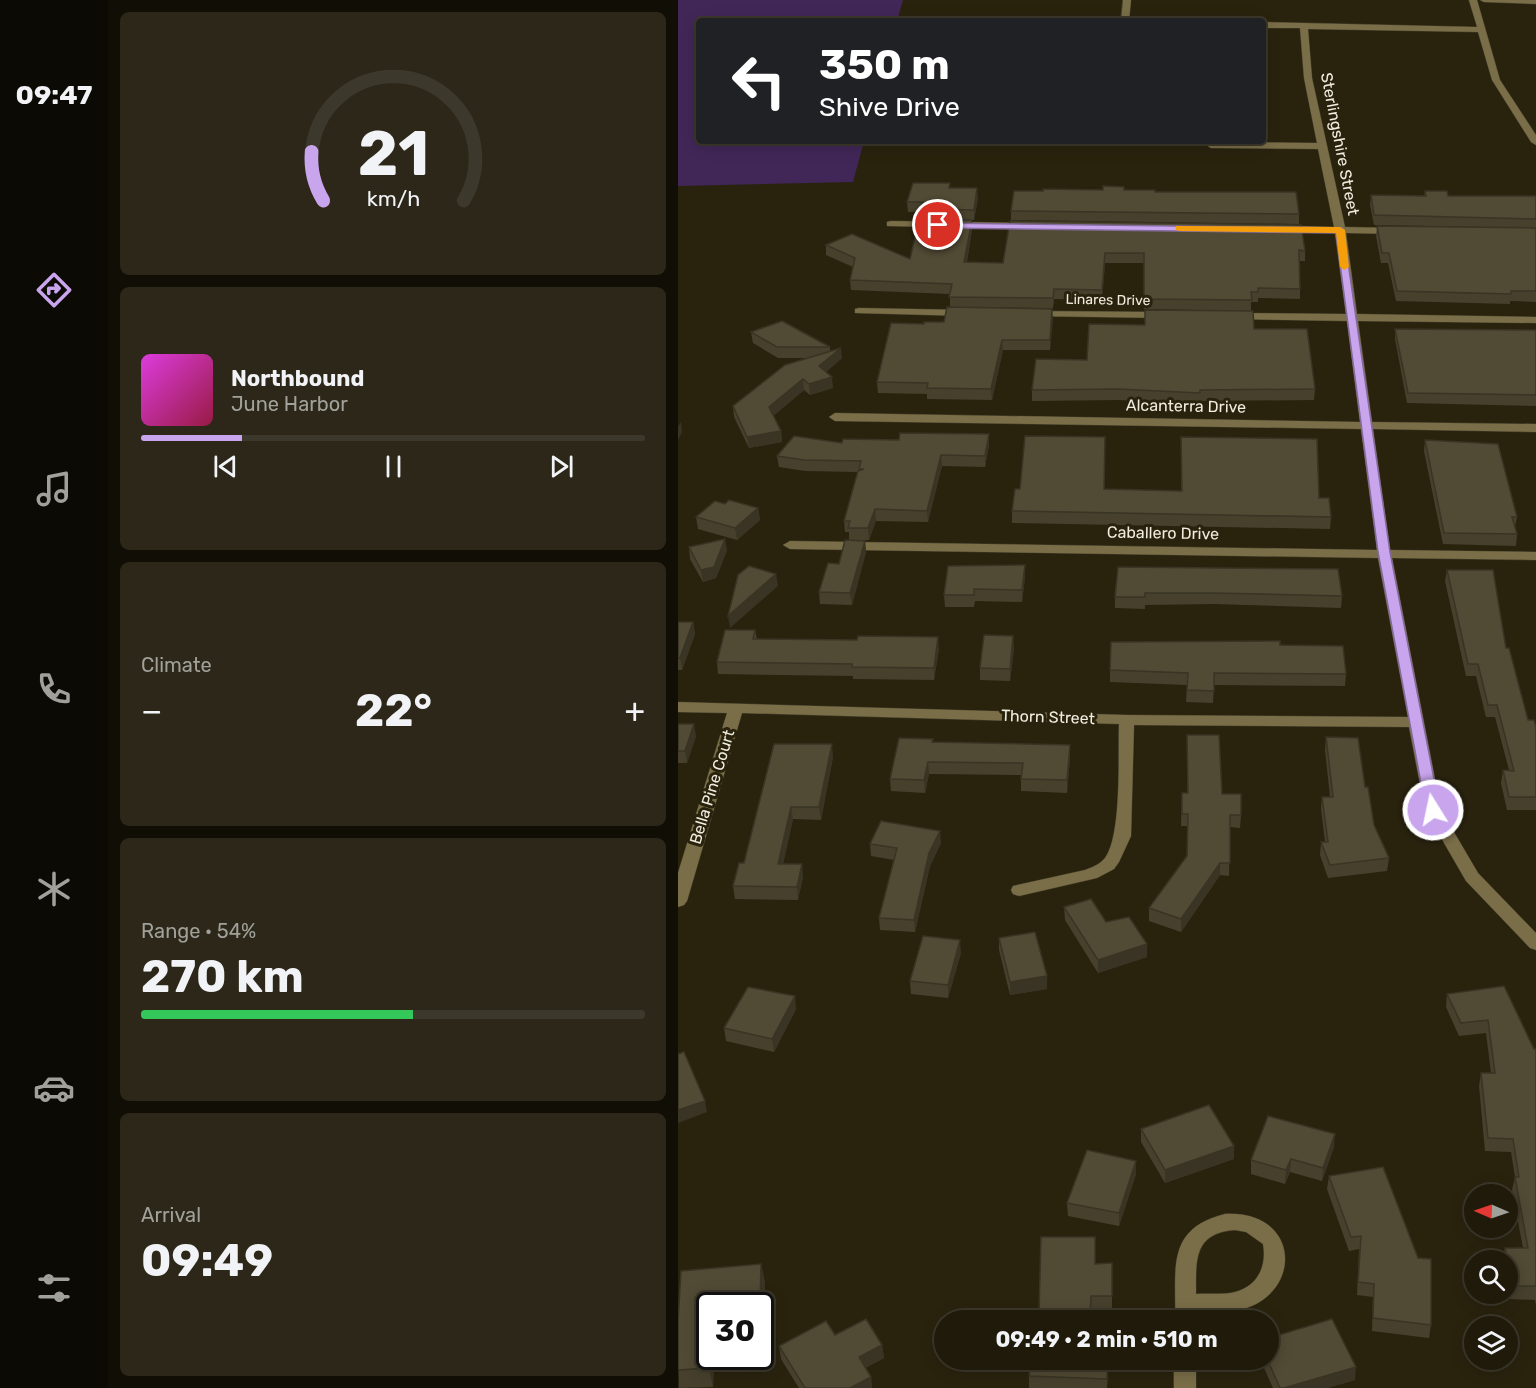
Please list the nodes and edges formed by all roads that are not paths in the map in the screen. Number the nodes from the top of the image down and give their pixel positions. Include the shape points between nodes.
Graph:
1 (1127, 0) edge
2 (1473, 0) edge
3 (1484, 0) edge
4 (1536, 2) edge
5 (1125, 18) edge
6 (1266, 25) edge
7 (1304, 26) junction
8 (1482, 30) junction
9 (1536, 142) edge
10 (1211, 145) dead end
11 (1323, 146) junction
12 (891, 224) dead end
13 (1044, 226) edge
14 (1269, 229) edge
15 (1340, 230) junction
16 (1409, 231) edge
17 (859, 311) dead end
18 (979, 313) edge
19 (1015, 314) edge
20 (1171, 315) edge
21 (1219, 316) edge
22 (1351, 318) junction
23 (1536, 320) edge
24 (835, 417) dead end
25 (1366, 425) junction
26 (1536, 428) edge
27 (790, 545) dead end
28 (1384, 552) junction
29 (1536, 555) edge
30 (678, 707) edge
31 (736, 708) junction
32 (1126, 720) junction
33 (1418, 722) junction
34 (1019, 890) dead end
35 (678, 901) edge
36 (1536, 944) edge
37 (1186, 1312) edge
38 (1185, 1370) edge
39 (1185, 1388) edge

1 - 5 street
2 - 8 street
3 - 4 street
6 - 7 street
7 - 8 street
7 - 11 street, Sterlingshire Street via 1308,78
8 - 9 street via 1496,80
10 - 11 street
11 - 15 street, Sterlingshire Street
12 - 13 street
14 - 15 street
15 - 16 street
15 - 22 street, Sterlingshire Street
17 - 18 street
19 - 20 street, Linares Drive
21 - 22 street
22 - 23 street
22 - 25 street, Sterlingshire Street
24 - 25 street, Alcanterra Drive
25 - 26 street, Alcanterra Drive
25 - 28 street, Sterlingshire Street
27 - 28 street, Caballero Drive
28 - 29 street, Caballero Drive
28 - 33 street, Sterlingshire Street
30 - 31 street, Thorn Street
31 - 32 street, Thorn Street
31 - 35 street, Bella Pine Court
32 - 33 street, Thorn Street
32 - 34 street via 1123,836 1117,854 1107,866 1081,876
33 - 36 street, Sterlingshire Street via 1433,810 1449,841 1472,877
37 - 37 street via 1238,1301 1258,1290 1270,1278 1276,1258 1272,1240 1252,1226 1227,1221 1202,1230 1188,1250
38 - 39 street

